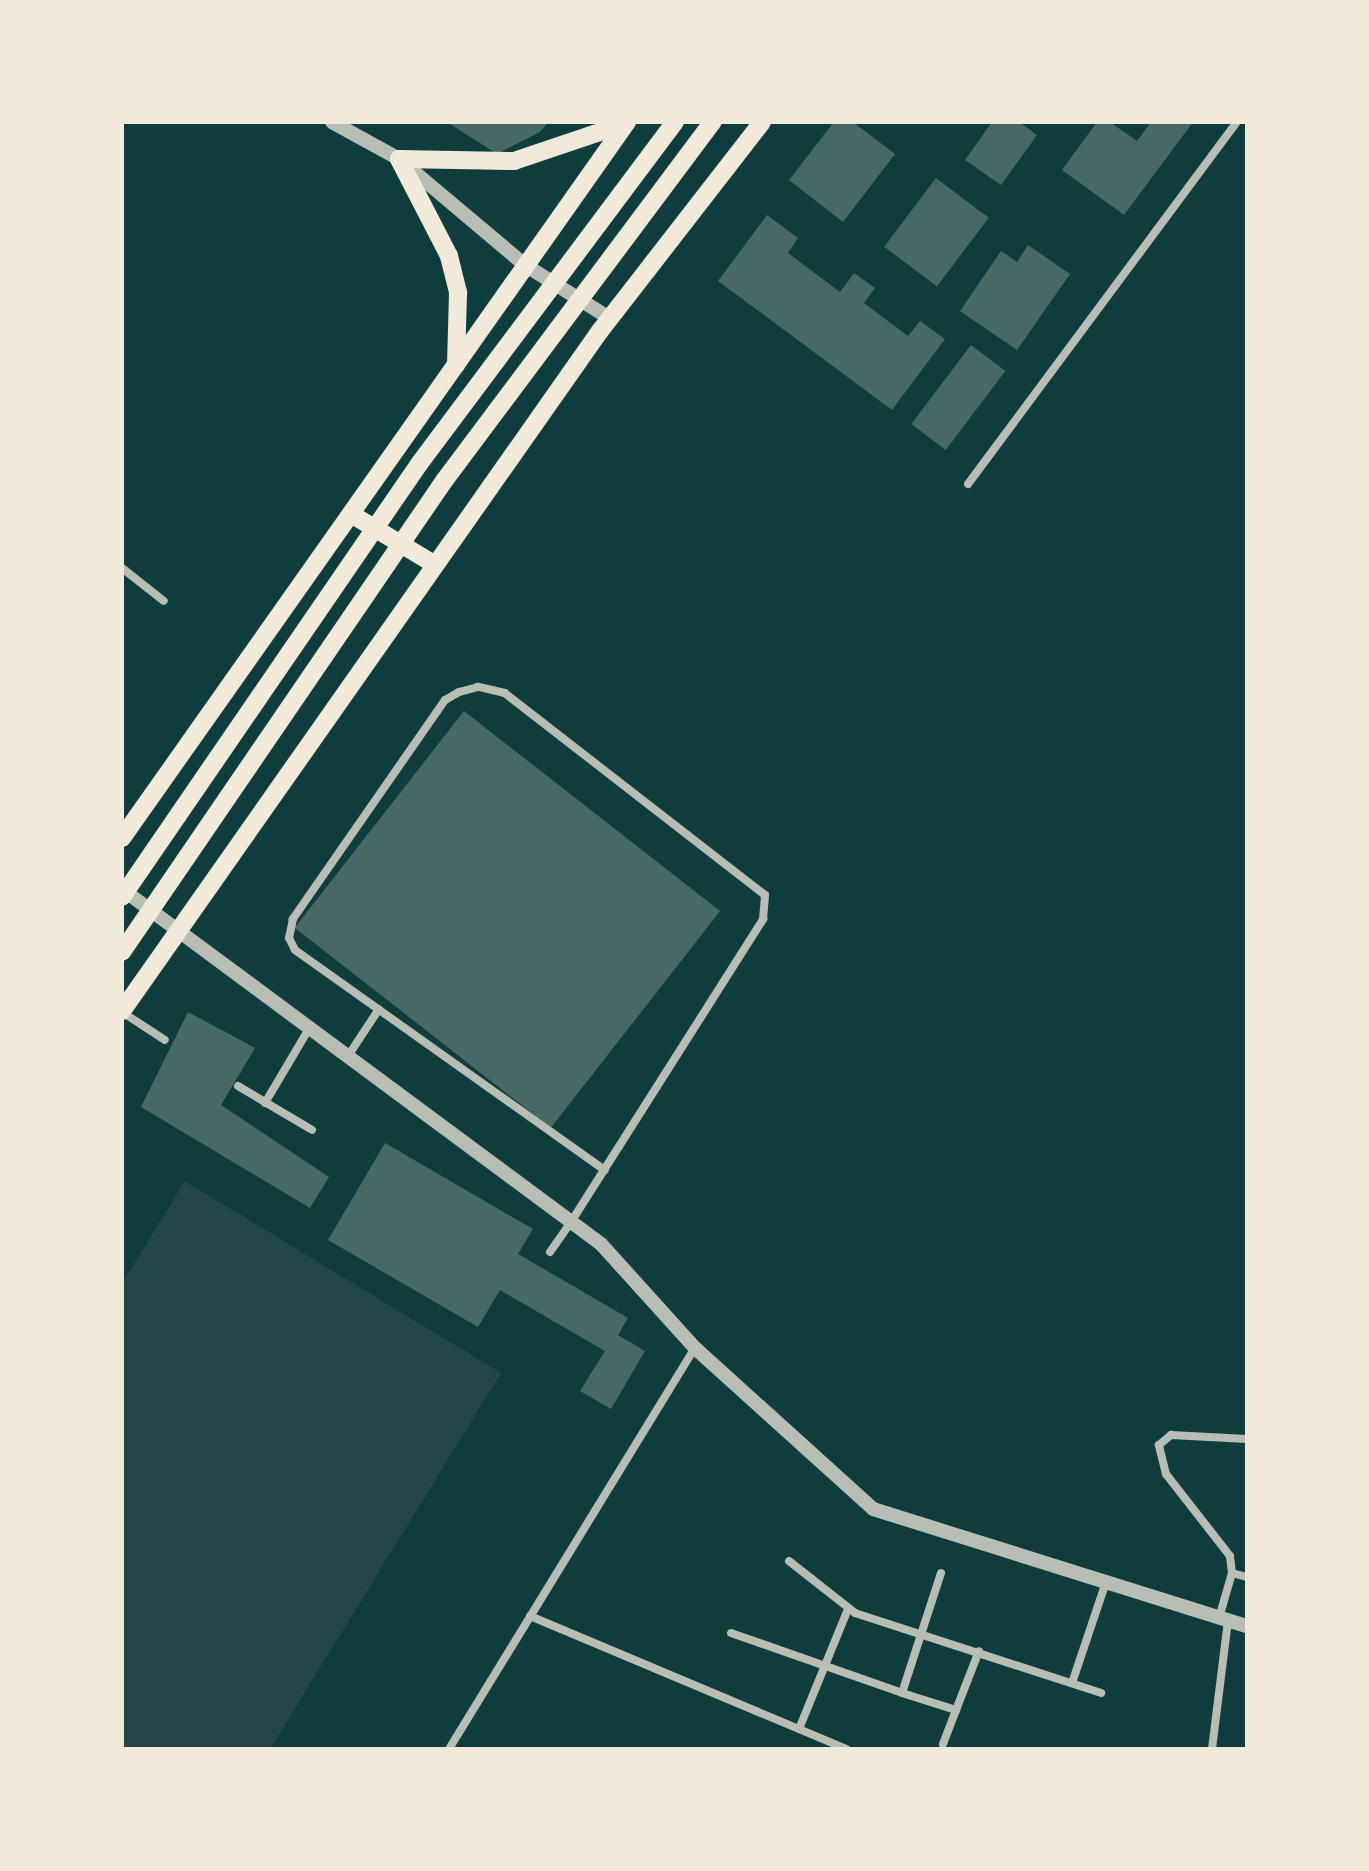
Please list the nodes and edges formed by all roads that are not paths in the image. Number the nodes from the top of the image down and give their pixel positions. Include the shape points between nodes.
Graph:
1 (332, 122) edge
2 (627, 122) edge
3 (675, 122) edge
4 (713, 122) edge
5 (762, 122) edge
6 (1237, 122) edge
7 (399, 159) junction
8 (525, 265) junction
9 (609, 318) junction
10 (456, 365) junction
11 (968, 484) dead end
12 (351, 514) junction
13 (434, 564) junction
14 (122, 568) edge
15 (164, 601) dead end
16 (122, 838) edge
17 (122, 889) edge
18 (122, 897) edge
19 (178, 926) junction
20 (122, 952) edge
21 (379, 1009) junction
22 (122, 1012) edge
23 (310, 1027) junction
24 (165, 1040) dead end
25 (348, 1056) junction
26 (238, 1086) dead end
27 (265, 1103) junction
28 (312, 1130) dead end
29 (605, 1170) junction
30 (571, 1222) junction
31 (550, 1252) dead end
32 (695, 1348) junction
33 (1247, 1439) edge
34 (789, 1561) dead end
35 (941, 1573) dead end
36 (1232, 1573) junction
37 (1247, 1577) edge
38 (1105, 1585) junction
39 (848, 1609) junction
40 (530, 1616) junction
41 (1224, 1619) junction
42 (1247, 1626) edge
43 (921, 1632) junction
44 (731, 1633) dead end
45 (979, 1651) junction
46 (825, 1666) junction
47 (1072, 1683) junction
48 (902, 1693) junction
49 (1101, 1693) dead end
50 (956, 1710) junction
51 (799, 1729) junction
52 (943, 1744) dead end
53 (449, 1749) edge
54 (846, 1749) edge
55 (1212, 1749) edge

1 - 7 street
2 - 7 highway via 514,161
2 - 8 highway
3 - 18 highway via 419,464
4 - 20 highway via 444,481
5 - 9 highway
6 - 11 street
7 - 8 street
7 - 10 highway via 449,256 458,293
8 - 9 street
8 - 10 highway
9 - 13 highway
10 - 12 highway
12 - 13 highway
12 - 16 highway
13 - 19 highway
14 - 15 street
17 - 19 street
19 - 22 highway
19 - 23 street
21 - 25 street
21 - 29 street
21 - 29 street via 295,950 290,926 445,700 478,687 497,689 765,895 763,919
22 - 24 street
23 - 25 street
23 - 27 street
25 - 30 street
26 - 27 street
27 - 28 street
29 - 30 street
30 - 31 street
30 - 32 street via 601,1244
32 - 38 street via 873,1509
32 - 40 street
33 - 36 street via 1171,1435 1159,1445 1162,1466 1230,1556
34 - 39 street
35 - 43 street
36 - 37 street
36 - 41 street
38 - 41 street
38 - 47 street
39 - 43 street
39 - 46 street
40 - 51 street
40 - 53 street
41 - 42 street
41 - 55 street
43 - 45 street
43 - 48 street
44 - 46 street
45 - 47 street
45 - 50 street
46 - 48 street
46 - 51 street
47 - 49 street
48 - 50 street
50 - 52 street
51 - 54 street

